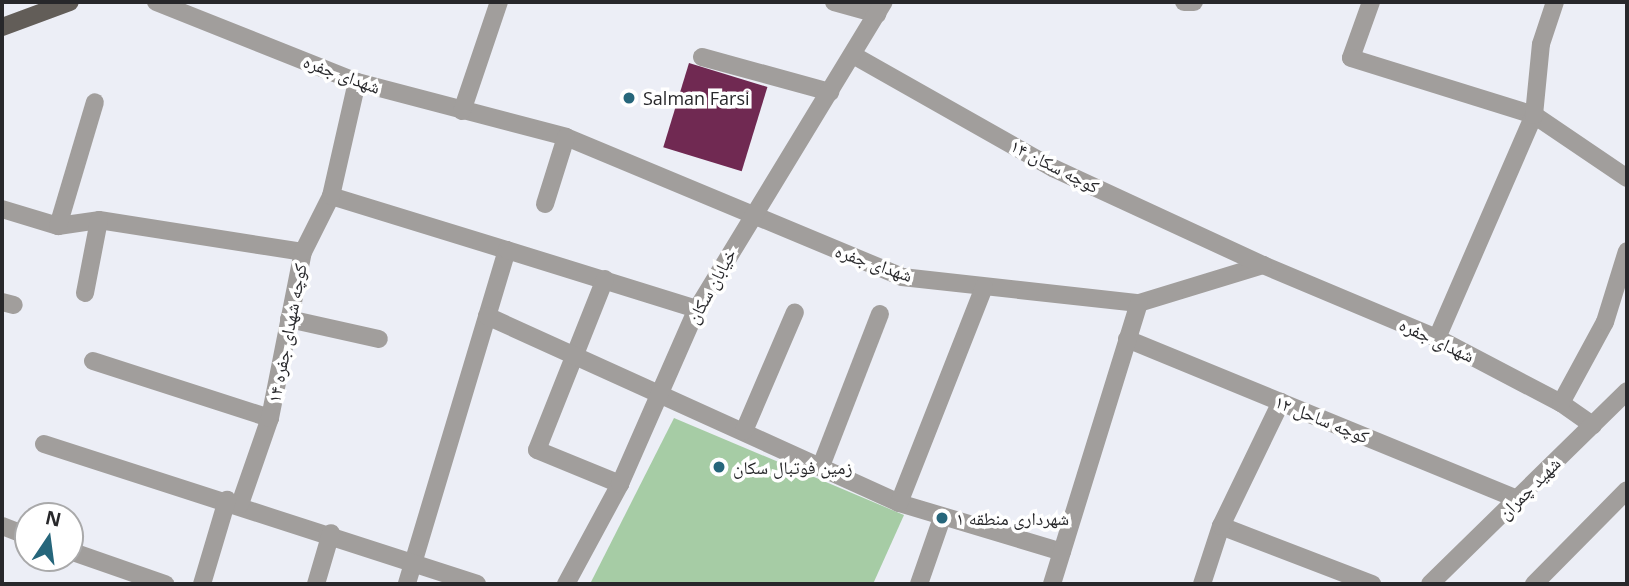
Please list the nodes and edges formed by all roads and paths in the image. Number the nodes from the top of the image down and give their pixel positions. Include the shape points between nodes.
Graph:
1 (70, 2) edge
2 (156, 2) edge
3 (499, 2) edge
4 (834, 2) edge
5 (1184, 2) edge
6 (1194, 2) edge
7 (1371, 2) edge
8 (1555, 2) edge
9 (880, 8) edge
10 (2, 27) edge
11 (853, 55) junction
12 (702, 57) dead end
13 (357, 82) junction
14 (830, 92) junction
15 (95, 102) dead end
16 (462, 111) junction
17 (1534, 115) junction
18 (566, 137) junction
19 (1627, 178) edge
20 (331, 196) junction
21 (545, 204) dead end
22 (2, 209) edge
23 (751, 215) junction
24 (99, 220) junction
25 (58, 226) junction
26 (508, 250) junction
27 (303, 251) junction
28 (1627, 251) edge
29 (1264, 265) junction
30 (605, 279) junction
31 (984, 288) junction
32 (85, 293) dead end
33 (1139, 303) junction
34 (697, 309) junction
35 (795, 312) dead end
36 (880, 314) dead end
37 (487, 316) junction
38 (289, 319) junction
39 (1437, 338) junction
40 (379, 339) dead end
41 (1127, 339) junction
42 (575, 354) junction
43 (93, 361) dead end
44 (658, 390) junction
45 (1627, 391) edge
46 (1281, 401) junction
47 (1561, 403) junction
48 (270, 418) junction
49 (1593, 425) junction
50 (744, 430) junction
51 (44, 444) dead end
52 (821, 466) junction
53 (620, 484) junction
54 (1627, 490) edge
55 (1518, 499) junction
56 (234, 502) junction
57 (899, 503) junction
58 (942, 518) junction
59 (1221, 526) junction
60 (331, 533) junction
61 (1062, 552) junction
62 (84, 556) edge
63 (413, 562) junction
64 (165, 584) edge
65 (202, 584) edge
66 (316, 584) edge
67 (407, 584) edge
68 (477, 584) edge
69 (566, 584) edge
70 (919, 584) edge
71 (1052, 584) edge
72 (1202, 584) edge
73 (1372, 584) edge
74 (1430, 584) edge
75 (1534, 584) edge

1 - 10 main road
2 - 13 street, شهدای جفره
3 - 16 street
4 - 9 street
5 - 6 street
7 - 17 street via 1351,58
8 - 17 street via 1541,44
9 - 11 street, خیابان سکان
11 - 14 street, خیابان سکان
11 - 29 street, کوچه سکان ۱۴ via 1053,168
12 - 14 street
13 - 16 street, شهدای جفره
13 - 20 street, کوچه شهدای جفره ۱۴
14 - 23 street, خیابان سکان
15 - 25 street
16 - 18 street, شهدای جفره
17 - 19 street
17 - 39 street
18 - 21 street
18 - 23 street, شهدای جفره
20 - 26 street
20 - 27 street, کوچه شهدای جفره ۱۴
22 - 25 street
23 - 31 street, شهدای جفره via 902,277
23 - 34 street, خیابان سکان
24 - 25 street
24 - 27 street
24 - 32 street
26 - 30 street
26 - 37 street
27 - 38 street, کوچه شهدای جفره ۱۴
28 - 47 street via 1605,322
29 - 33 street, شهدای جفره
29 - 39 street, شهدای جفره
30 - 34 street
30 - 42 street
31 - 33 street, شهدای جفره
31 - 57 street
33 - 41 street
34 - 44 street, خیابان سکان
35 - 50 street
36 - 52 street
37 - 42 street
37 - 63 street
38 - 40 street
38 - 48 street, کوچه شهدای جفره ۱۴
39 - 47 street, شهدای جفره
41 - 46 street, کوچه ساحل ۱۲
41 - 61 street
42 - 44 street
42 - 53 street via 537,450
43 - 48 street
44 - 50 street
44 - 53 street, خیابان سکان
45 - 49 street, شهید چمران
46 - 55 street, کوچه ساحل ۱۲
46 - 59 street
47 - 49 street, شهدای جفره
48 - 56 street, کوچه شهدای جفره ۱۴
49 - 55 street, شهید چمران
50 - 52 street
51 - 56 street
52 - 57 street
53 - 69 street, خیابان سکان
54 - 75 street
55 - 74 street, شهید چمران
56 - 60 street
56 - 65 street, کوچه شهدای جفره ۱۴
57 - 58 street
58 - 61 street
58 - 70 street
59 - 72 street
59 - 73 street
60 - 63 street
60 - 66 street
61 - 71 street
62 - 64 street
63 - 67 street
63 - 68 street

